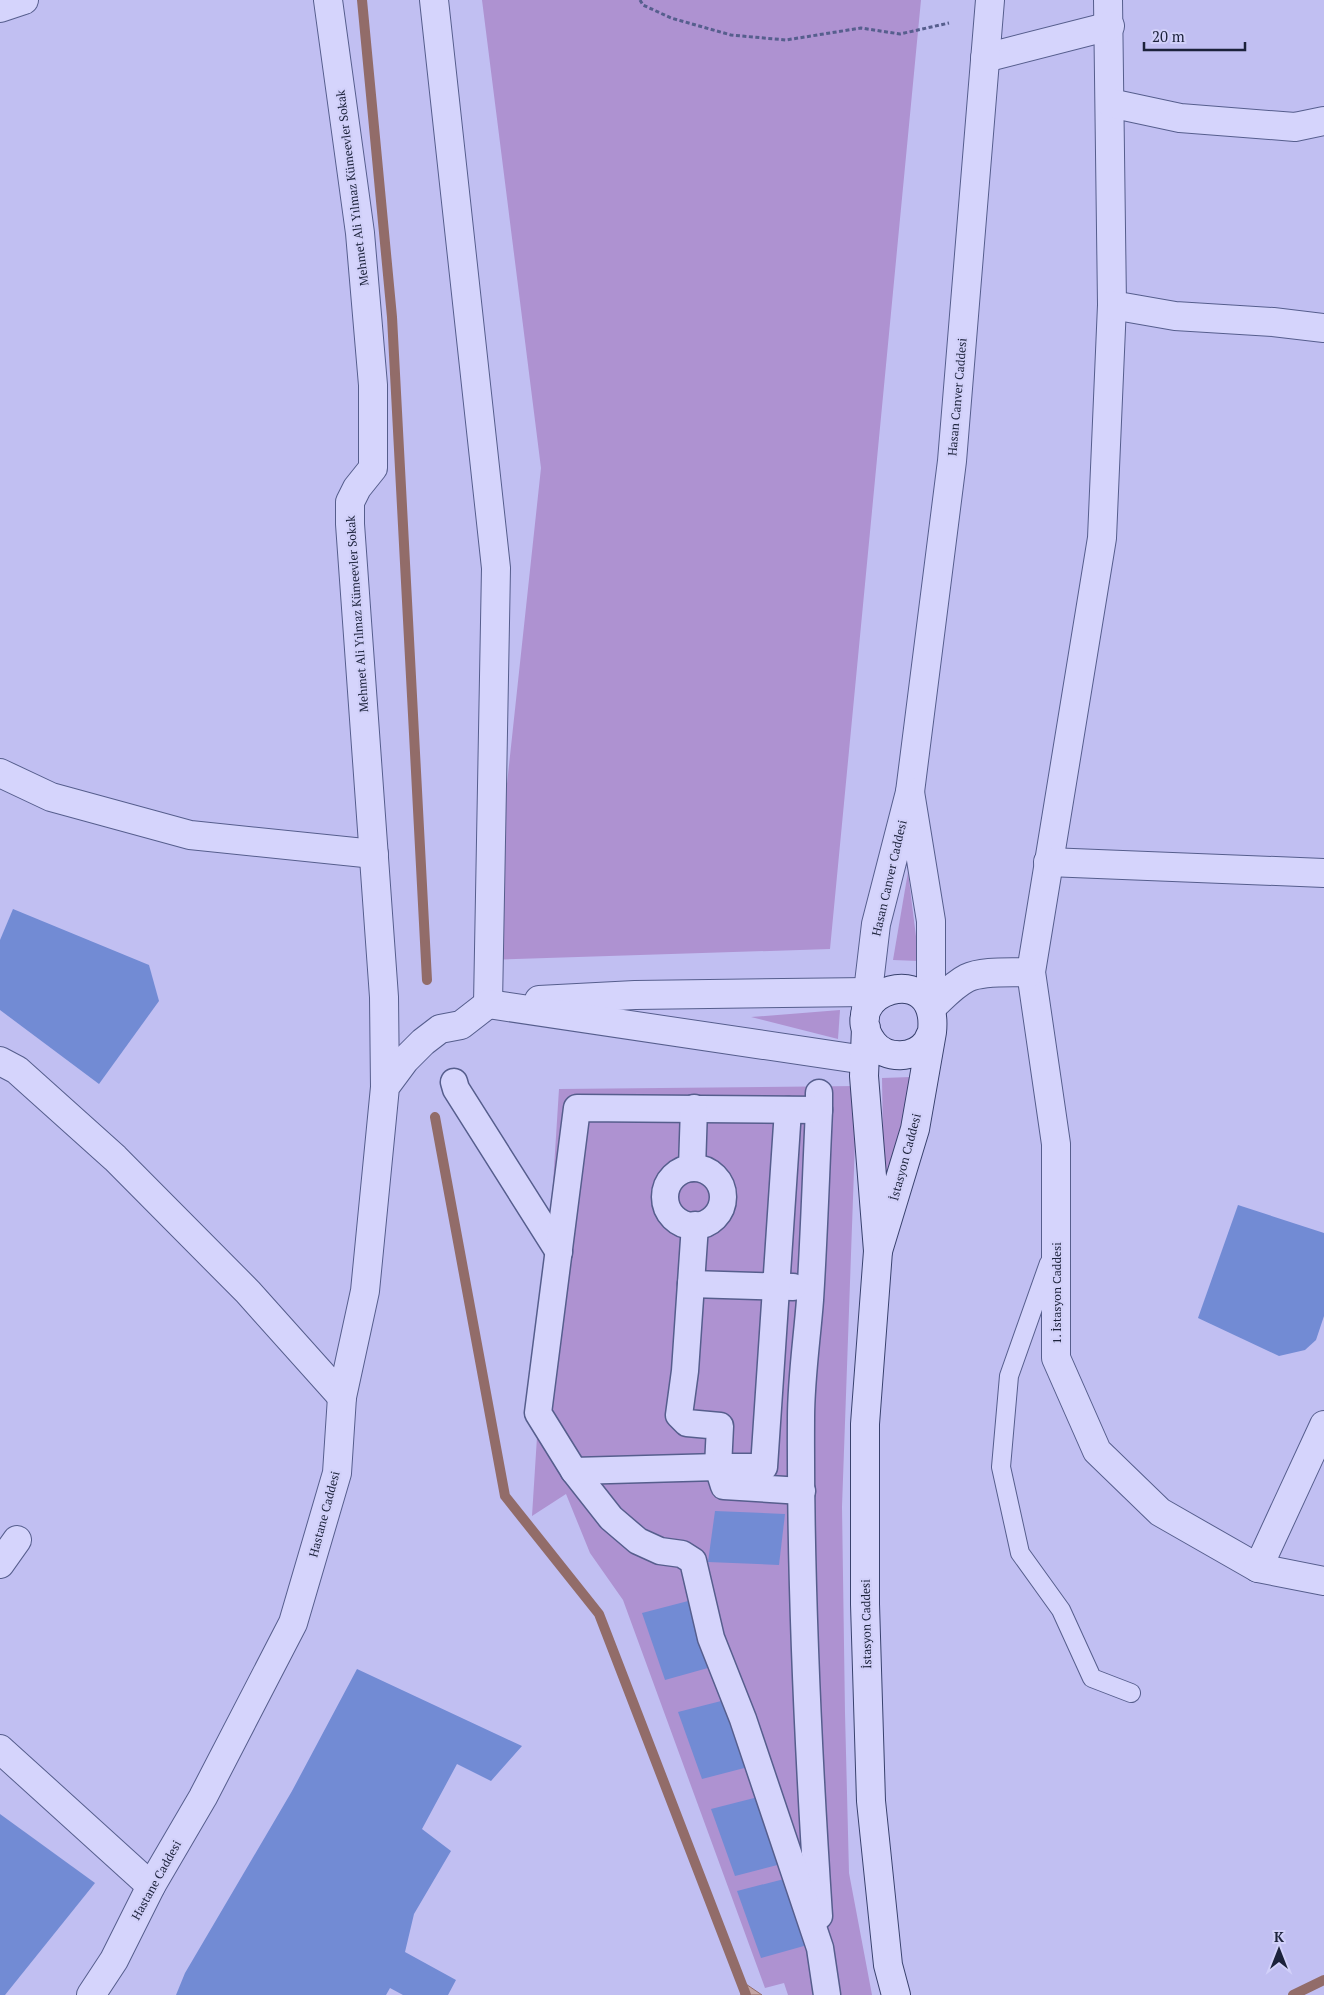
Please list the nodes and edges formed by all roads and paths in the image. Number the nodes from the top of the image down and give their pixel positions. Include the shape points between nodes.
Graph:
1 (24, 0) edge
2 (328, 0) edge
3 (434, 0) edge
4 (640, 0) edge
5 (990, 0) edge
6 (0, 8) edge
7 (1109, 13) edge
8 (949, 23) dead end
9 (985, 58) junction
10 (1110, 104) junction
11 (1324, 121) edge
12 (1112, 305) junction
13 (1324, 328) edge
14 (0, 773) edge
15 (910, 792) junction
16 (374, 854) junction
17 (1048, 862) junction
18 (1324, 873) edge
19 (1030, 972) junction
20 (488, 1004) junction
21 (866, 1013) junction
22 (931, 1020) junction
23 (865, 1060) junction
24 (0, 1061) edge
25 (454, 1082) dead end
26 (385, 1087) junction
27 (694, 1108) junction
28 (788, 1110) junction
29 (692, 1168) junction
30 (695, 1225) junction
31 (1056, 1243) junction
32 (878, 1251) junction
33 (559, 1252) junction
34 (691, 1284) junction
35 (776, 1286) junction
36 (810, 1287) junction
37 (342, 1397) junction
38 (1324, 1424) edge
39 (718, 1466) junction
40 (574, 1471) junction
41 (802, 1491) junction
42 (16, 1540) dead end
43 (0, 1564) edge
44 (1258, 1568) junction
45 (1324, 1581) edge
46 (1131, 1693) dead end
47 (0, 1749) edge
48 (151, 1886) junction
49 (825, 1983) edge
50 (90, 1995) edge
51 (896, 1995) edge

1 - 6 street
2 - 16 street, Mehmet Ali Yılmaz Kümeevler Sokak via 360,233 373,385 373,468 350,502 350,524
3 - 20 street via 496,568
4 - 8 path via 643,5 671,18 731,35 786,40 861,28 900,34
5 - 9 street, Hasan Canver Caddesi
7 - 9 street
7 - 10 street, 1. İstasyon Caddesi
9 - 15 street, Hasan Canver Caddesi via 952,461
10 - 11 street via 1180,118 1276,126 1295,127
10 - 12 street, 1. İstasyon Caddesi
12 - 13 street via 1175,316
12 - 17 street, 1. İstasyon Caddesi via 1102,538
14 - 16 street via 51,797 190,835
15 - 21 street, Hasan Canver Caddesi via 876,924
15 - 22 street, Hasan Canver Caddesi via 930,921
16 - 26 street, Mehmet Ali Yılmaz Kümeevler Sokak via 384,997
17 - 18 street
17 - 19 street, 1. İstasyon Caddesi
19 - 22 street via 968,977 955,986
19 - 31 street, 1. İstasyon Caddesi via 1056,1144
20 - 21 street via 635,995
20 - 23 street
20 - 26 street via 461,1025 440,1029 423,1042
21 - 22 street via 882,993 903,988 924,999
21 - 22 street via 869,1038 876,1047 896,1056 907,1055 927,1042
21 - 23 street, İstasyon Caddesi
22 - 32 street, İstasyon Caddesi via 915,1129
23 - 32 street, İstasyon Caddesi
24 - 37 street via 17,1070 115,1158 248,1292
25 - 33 street
26 - 37 street, Hastane Caddesi via 366,1290
27 - 28 street
27 - 29 street
27 - 33 street via 577,1108
28 - 35 street
28 - 36 street via 819,1101
29 - 30 street via 675,1175 665,1200 673,1217
29 - 30 street via 702,1169 718,1180 723,1198 716,1216
30 - 34 street
31 - 44 street, 1. İstasyon Caddesi via 1056,1358 1097,1451 1160,1512
31 - 46 lane via 1009,1376 1001,1466 1020,1553 1061,1610 1092,1678
32 - 51 street, İstasyon Caddesi via 865,1424 865,1604 870,1800 888,1965
33 - 40 street via 538,1413
34 - 35 street
34 - 39 street via 680,1415 687,1423 720,1426
35 - 36 street
35 - 39 street via 764,1467
36 - 41 street via 801,1415
37 - 48 street, Hastane Caddesi via 337,1473 293,1623 203,1797
38 - 44 street
39 - 40 street
39 - 41 street via 724,1486
40 - 49 street via 611,1518 638,1541 660,1551 682,1554 693,1561 711,1638 743,1719 817,1939
41 - 49 street via 813,1825
42 - 43 street
44 - 45 street, 1. İstasyon Caddesi
47 - 48 street
48 - 50 street, Hastane Caddesi via 114,1960

